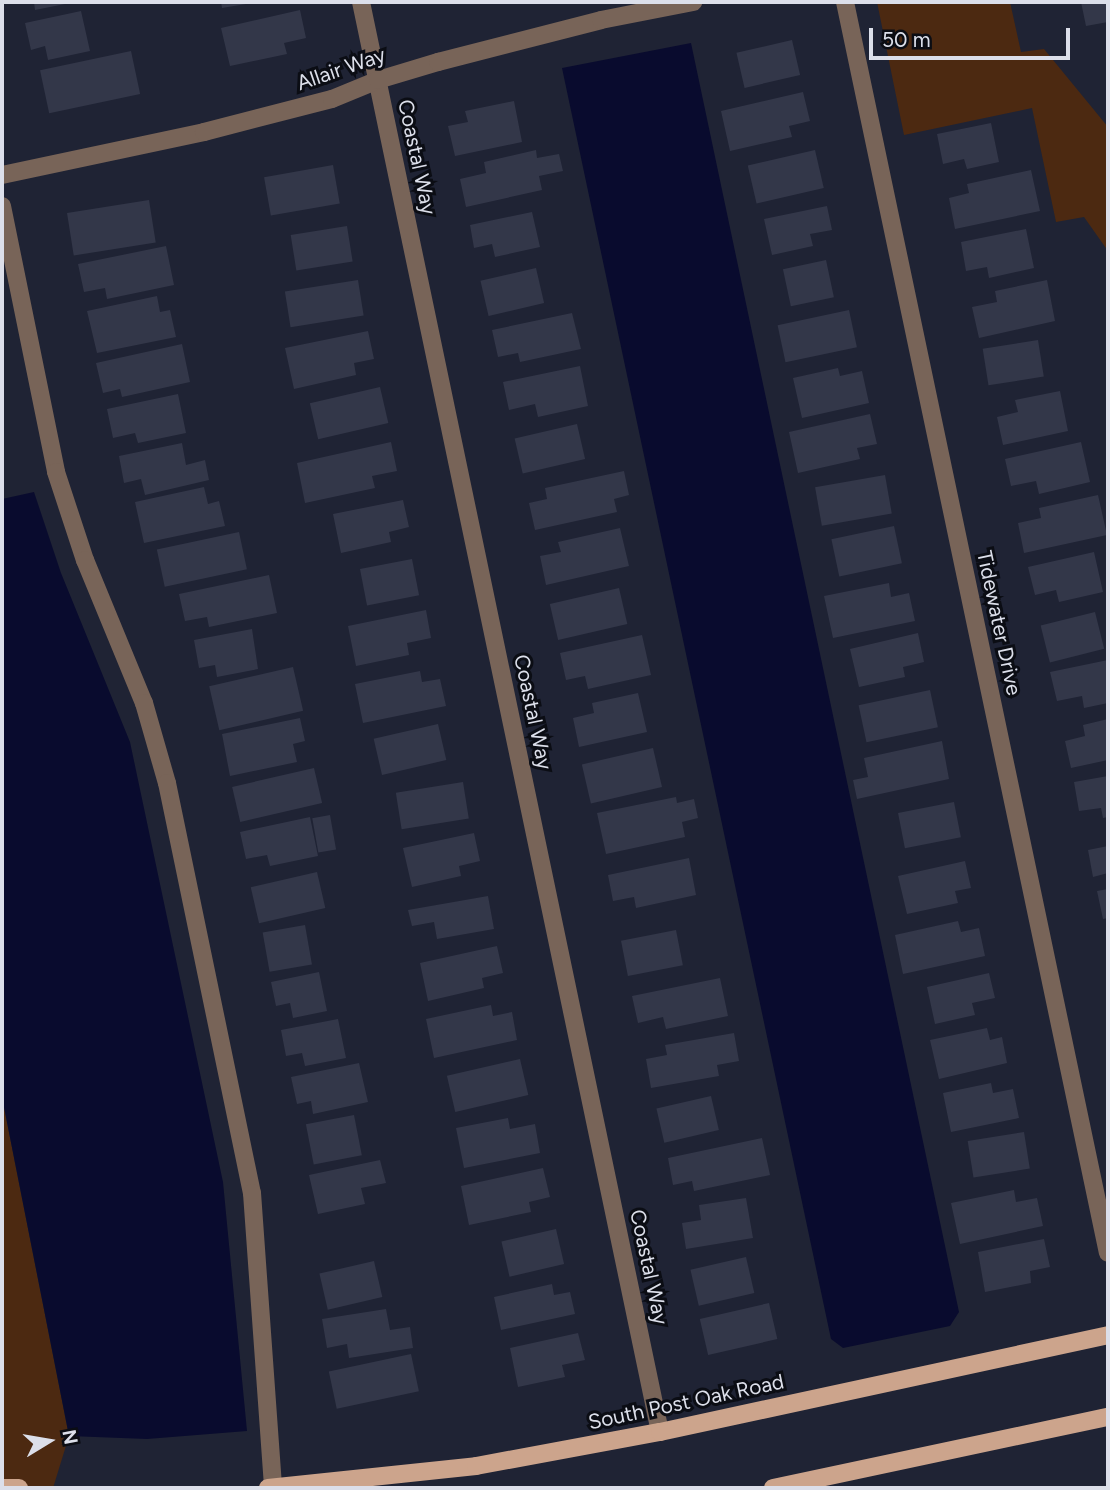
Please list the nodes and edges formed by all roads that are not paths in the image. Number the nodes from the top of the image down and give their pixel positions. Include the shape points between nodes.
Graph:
1 (361, 2) edge
2 (694, 2) edge
3 (845, 2) edge
4 (378, 80) junction
5 (2, 175) edge
6 (2, 206) edge
7 (1108, 1254) edge
8 (1108, 1335) edge
9 (1108, 1417) edge
10 (660, 1432) junction
11 (397, 1482) edge
12 (2, 1488) edge
13 (19, 1488) edge
14 (268, 1488) edge
15 (274, 1488) edge
16 (773, 1488) edge

1 - 4 street, Coastal Way
2 - 4 street, Allair Way via 601,20
3 - 7 street, Tidewater Drive
4 - 5 street, Allair Way via 332,99 204,132
4 - 10 street, Coastal Way
6 - 15 street via 56,472 85,560 144,703 167,783 252,1193
8 - 10 main road, South Post Oak Road
9 - 16 main road
10 - 11 main road, South Post Oak Road
11 - 15 main road, South Post Oak Road
12 - 13 main road
14 - 15 main road, South Post Oak Road

